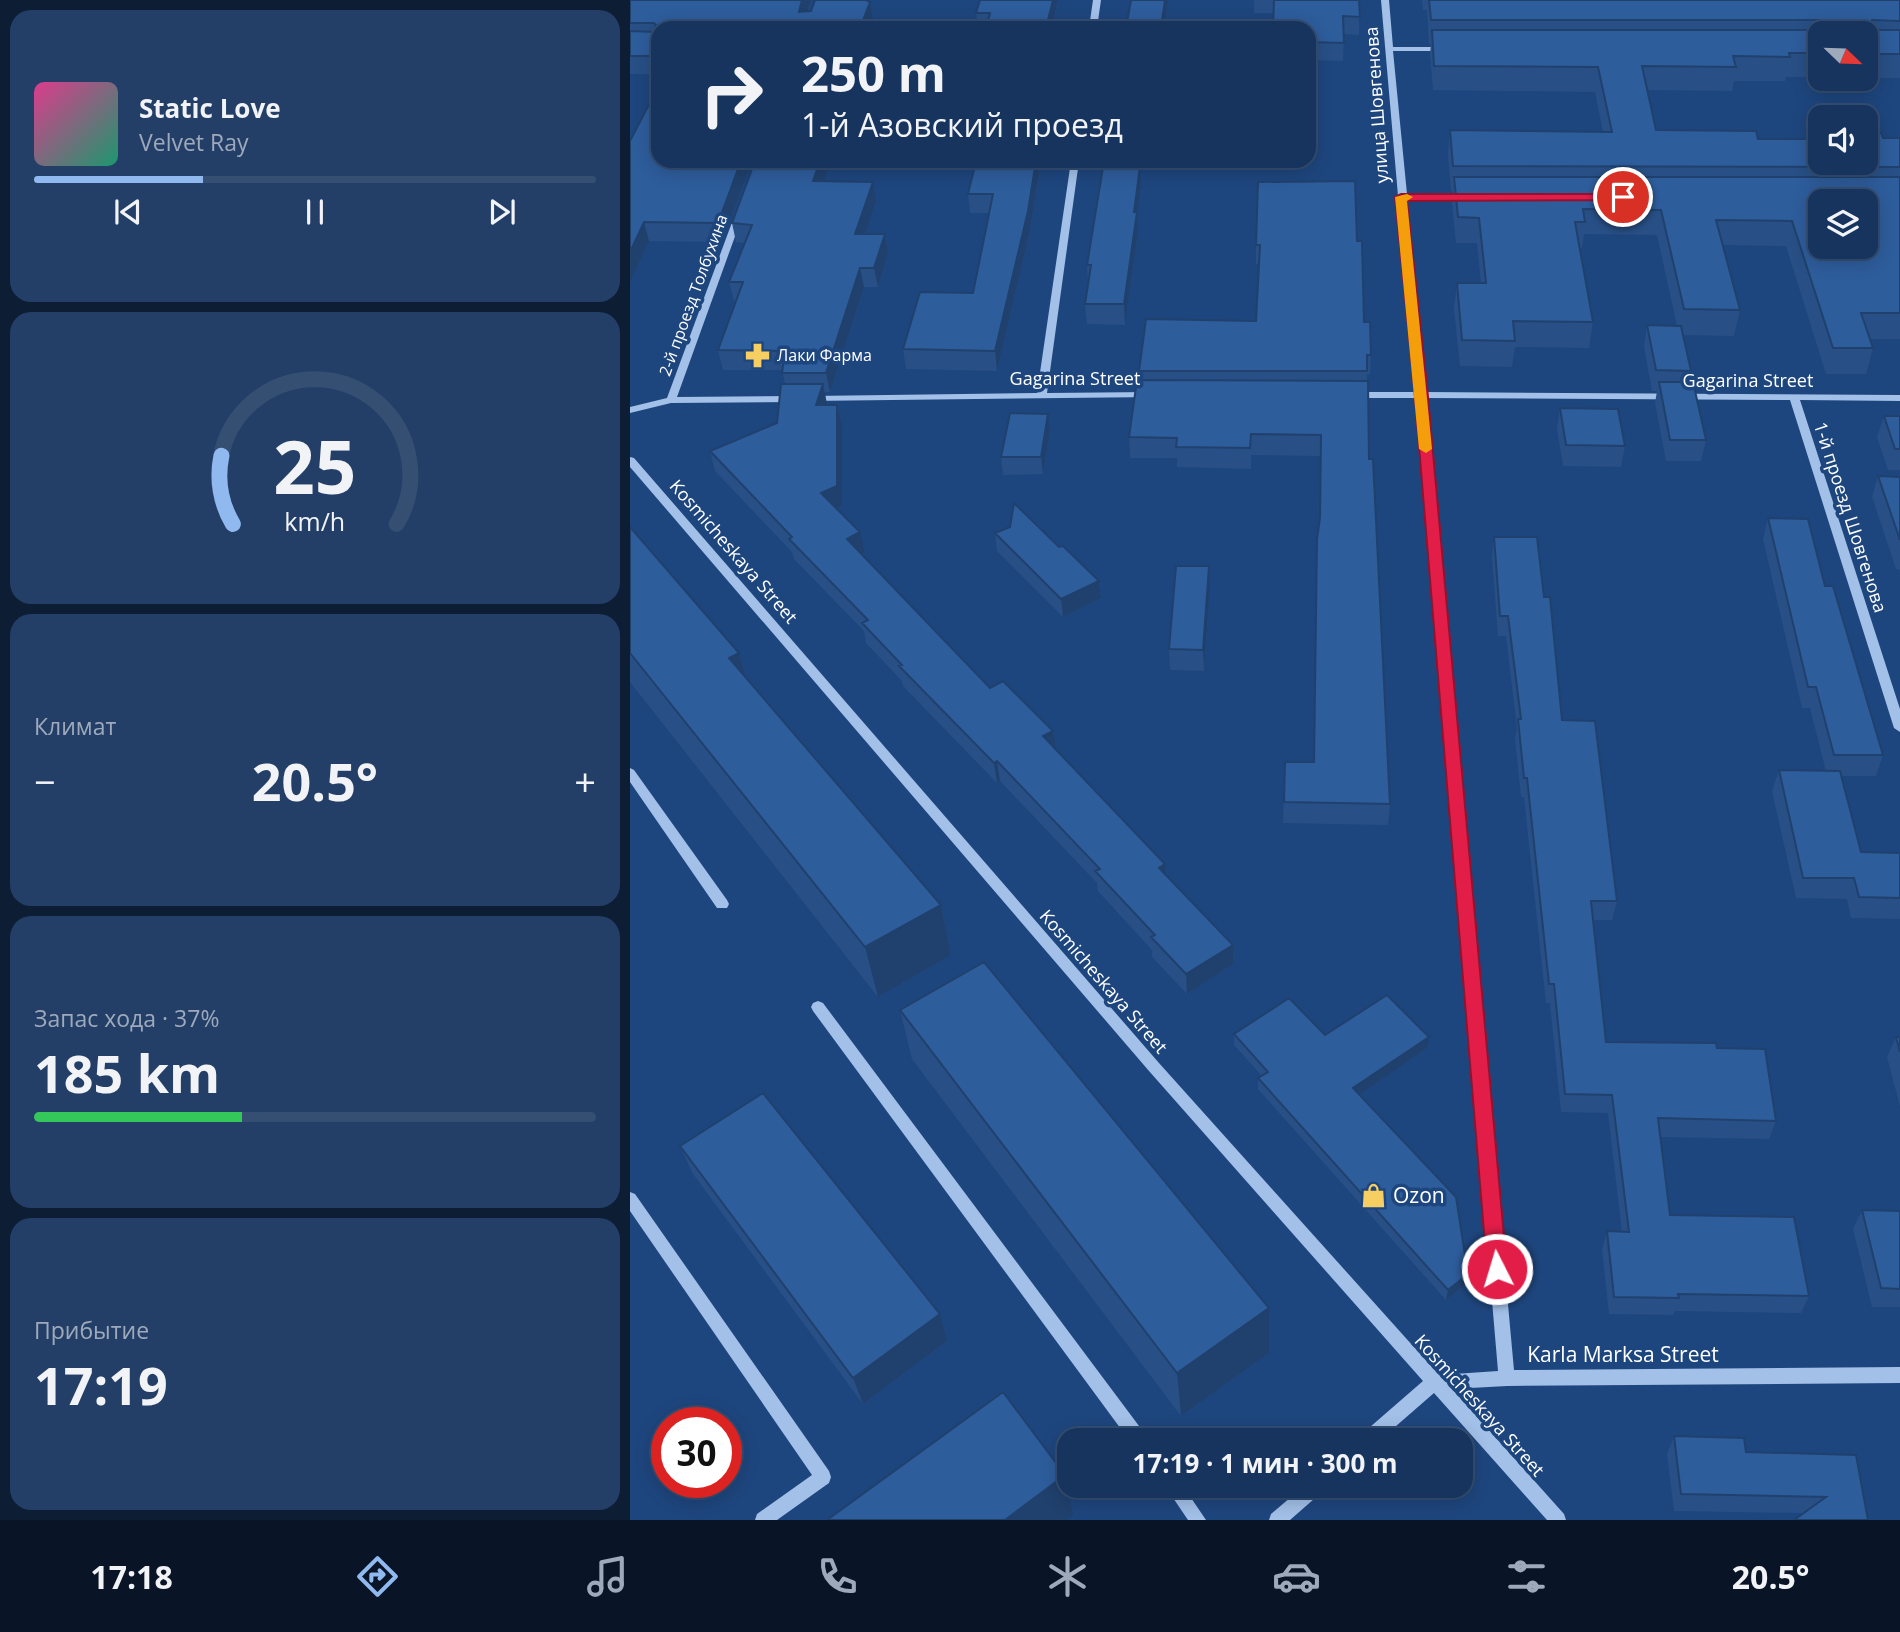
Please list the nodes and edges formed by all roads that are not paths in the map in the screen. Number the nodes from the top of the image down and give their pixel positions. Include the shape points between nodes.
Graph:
1 (1097, 0) edge
2 (1385, 0) edge
3 (1094, 21) edge
4 (1390, 48) junction
5 (1460, 49) edge
6 (1073, 168) edge
7 (1401, 197) junction
8 (1484, 197) edge
9 (741, 211) edge
10 (1042, 395) junction
11 (1164, 395) edge
12 (1340, 396) edge
13 (1421, 396) junction
14 (1794, 398) junction
15 (1900, 398) edge
16 (671, 400) junction
17 (630, 410) edge
18 (630, 460) edge
19 (1900, 728) edge
20 (630, 773) edge
21 (722, 904) dead end
22 (818, 1007) dead end
23 (630, 1199) edge
24 (1900, 1375) edge
25 (1507, 1378) junction
26 (1433, 1383) junction
27 (1130, 1428) edge
28 (1382, 1428) edge
29 (1182, 1498) edge
30 (1302, 1498) edge
31 (763, 1520) edge
32 (1198, 1520) edge
33 (1277, 1520) edge
34 (1558, 1520) edge

1 - 3 street
2 - 4 street, улица Шовгенова
4 - 5 street
4 - 7 street, улица Шовгенова
6 - 10 street
7 - 8 street
7 - 13 street, улица Шовгенова
9 - 16 street, 2-й проезд Толбухина
10 - 11 street, Gagarina Street
10 - 16 street, Gagarina Street
12 - 13 street, Gagarina Street
13 - 14 street, Gagarina Street
13 - 25 street, улица Шовгенова
14 - 15 street, Gagarina Street
14 - 19 street, 1-й проезд Шовгенова
16 - 17 street, Gagarina Street
18 - 26 street, Kosmicheskaya Street
20 - 21 street
22 - 27 street
23 - 31 street via 822,1477
24 - 25 street, Karla Marksa Street
25 - 26 street, Karla Marksa Street
26 - 28 street
26 - 34 street, Kosmicheskaya Street
29 - 32 street
30 - 33 street

